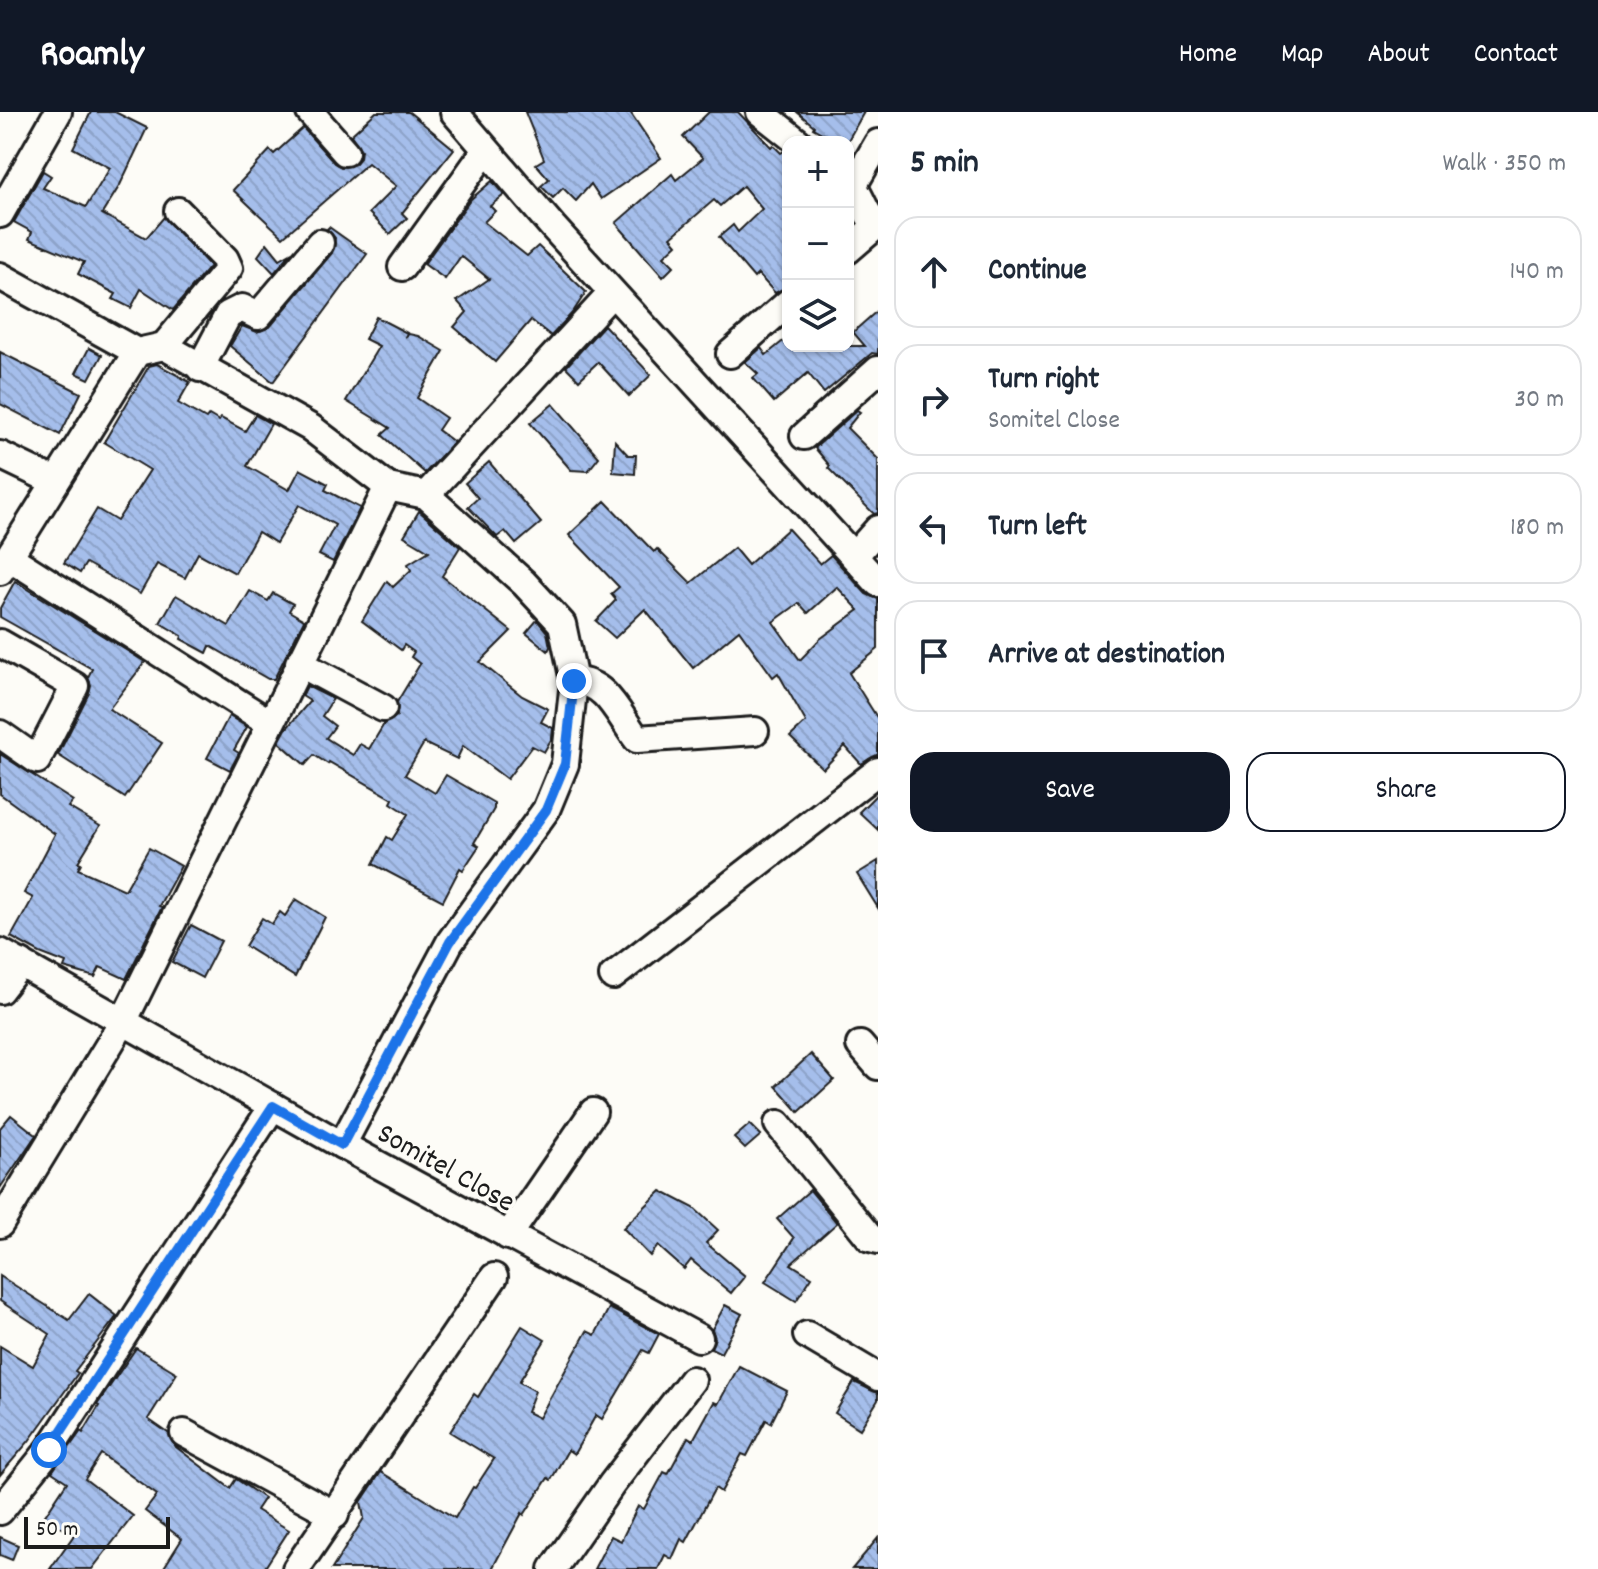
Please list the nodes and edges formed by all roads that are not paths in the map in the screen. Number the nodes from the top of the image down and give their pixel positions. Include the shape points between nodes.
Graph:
1 (58, 112) edge
2 (310, 112) edge
3 (454, 112) edge
4 (760, 112) edge
5 (790, 136) edge
6 (878, 143) edge
7 (486, 150) junction
8 (345, 152) dead end
9 (854, 179) edge
10 (854, 190) edge
11 (178, 211) dead end
12 (0, 214) edge
13 (877, 225) edge
14 (320, 243) dead end
15 (854, 245) edge
16 (402, 267) dead end
17 (0, 276) edge
18 (612, 293) junction
19 (782, 308) edge
20 (164, 346) junction
21 (137, 352) junction
22 (730, 354) dead end
23 (200, 368) junction
24 (878, 370) edge
25 (804, 436) dead end
26 (0, 455) edge
27 (54, 481) junction
28 (388, 487) junction
29 (426, 495) junction
30 (878, 529) edge
31 (854, 556) junction
32 (4, 564) edge
33 (878, 583) edge
34 (0, 643) edge
35 (299, 663) junction
36 (574, 681) junction
37 (383, 708) dead end
38 (270, 723) junction
39 (755, 731) dead end
40 (0, 734) edge
41 (878, 771) edge
42 (10, 957) edge
43 (613, 976) dead end
44 (0, 990) edge
45 (123, 1022) junction
46 (860, 1045) dead end
47 (878, 1066) edge
48 (273, 1106) junction
49 (593, 1112) dead end
50 (778, 1124) dead end
51 (342, 1145) junction
52 (1, 1219) edge
53 (508, 1236) junction
54 (878, 1240) edge
55 (494, 1277) dead end
56 (807, 1335) dead end
57 (699, 1338) dead end
58 (878, 1377) edge
59 (692, 1380) dead end
60 (184, 1433) dead end
61 (0, 1511) edge
62 (335, 1515) junction
63 (296, 1569) edge
64 (553, 1569) edge

1 - 12 street
2 - 8 street
3 - 7 street
4 - 5 street
6 - 9 street
7 - 16 street
7 - 18 street
10 - 13 street
11 - 20 street via 229,268
13 - 15 street
14 - 23 street via 258,316 242,308 228,315
17 - 21 street
18 - 29 street
18 - 31 street
19 - 22 street
20 - 21 street
20 - 23 street
21 - 27 street
23 - 28 street via 311,428
24 - 25 street
26 - 27 street
27 - 32 street
28 - 29 street
28 - 35 street
29 - 36 street via 562,624
30 - 31 street
31 - 33 street
32 - 38 street
34 - 40 street via 75,686 37,760
35 - 37 street
35 - 38 street
36 - 39 street via 587,681 605,695 637,739
36 - 51 street via 565,764 546,810 450,942
38 - 45 street
41 - 43 street
42 - 44 street
42 - 45 street, Somitel Close
45 - 48 street, Somitel Close
45 - 52 street
46 - 47 street
48 - 51 street, Somitel Close
48 - 61 street via 49,1450
49 - 53 street
50 - 54 street via 870,1238
51 - 53 street, Somitel Close
53 - 57 street, Somitel Close
55 - 62 street
56 - 58 street
59 - 64 street
60 - 62 street
62 - 63 street

